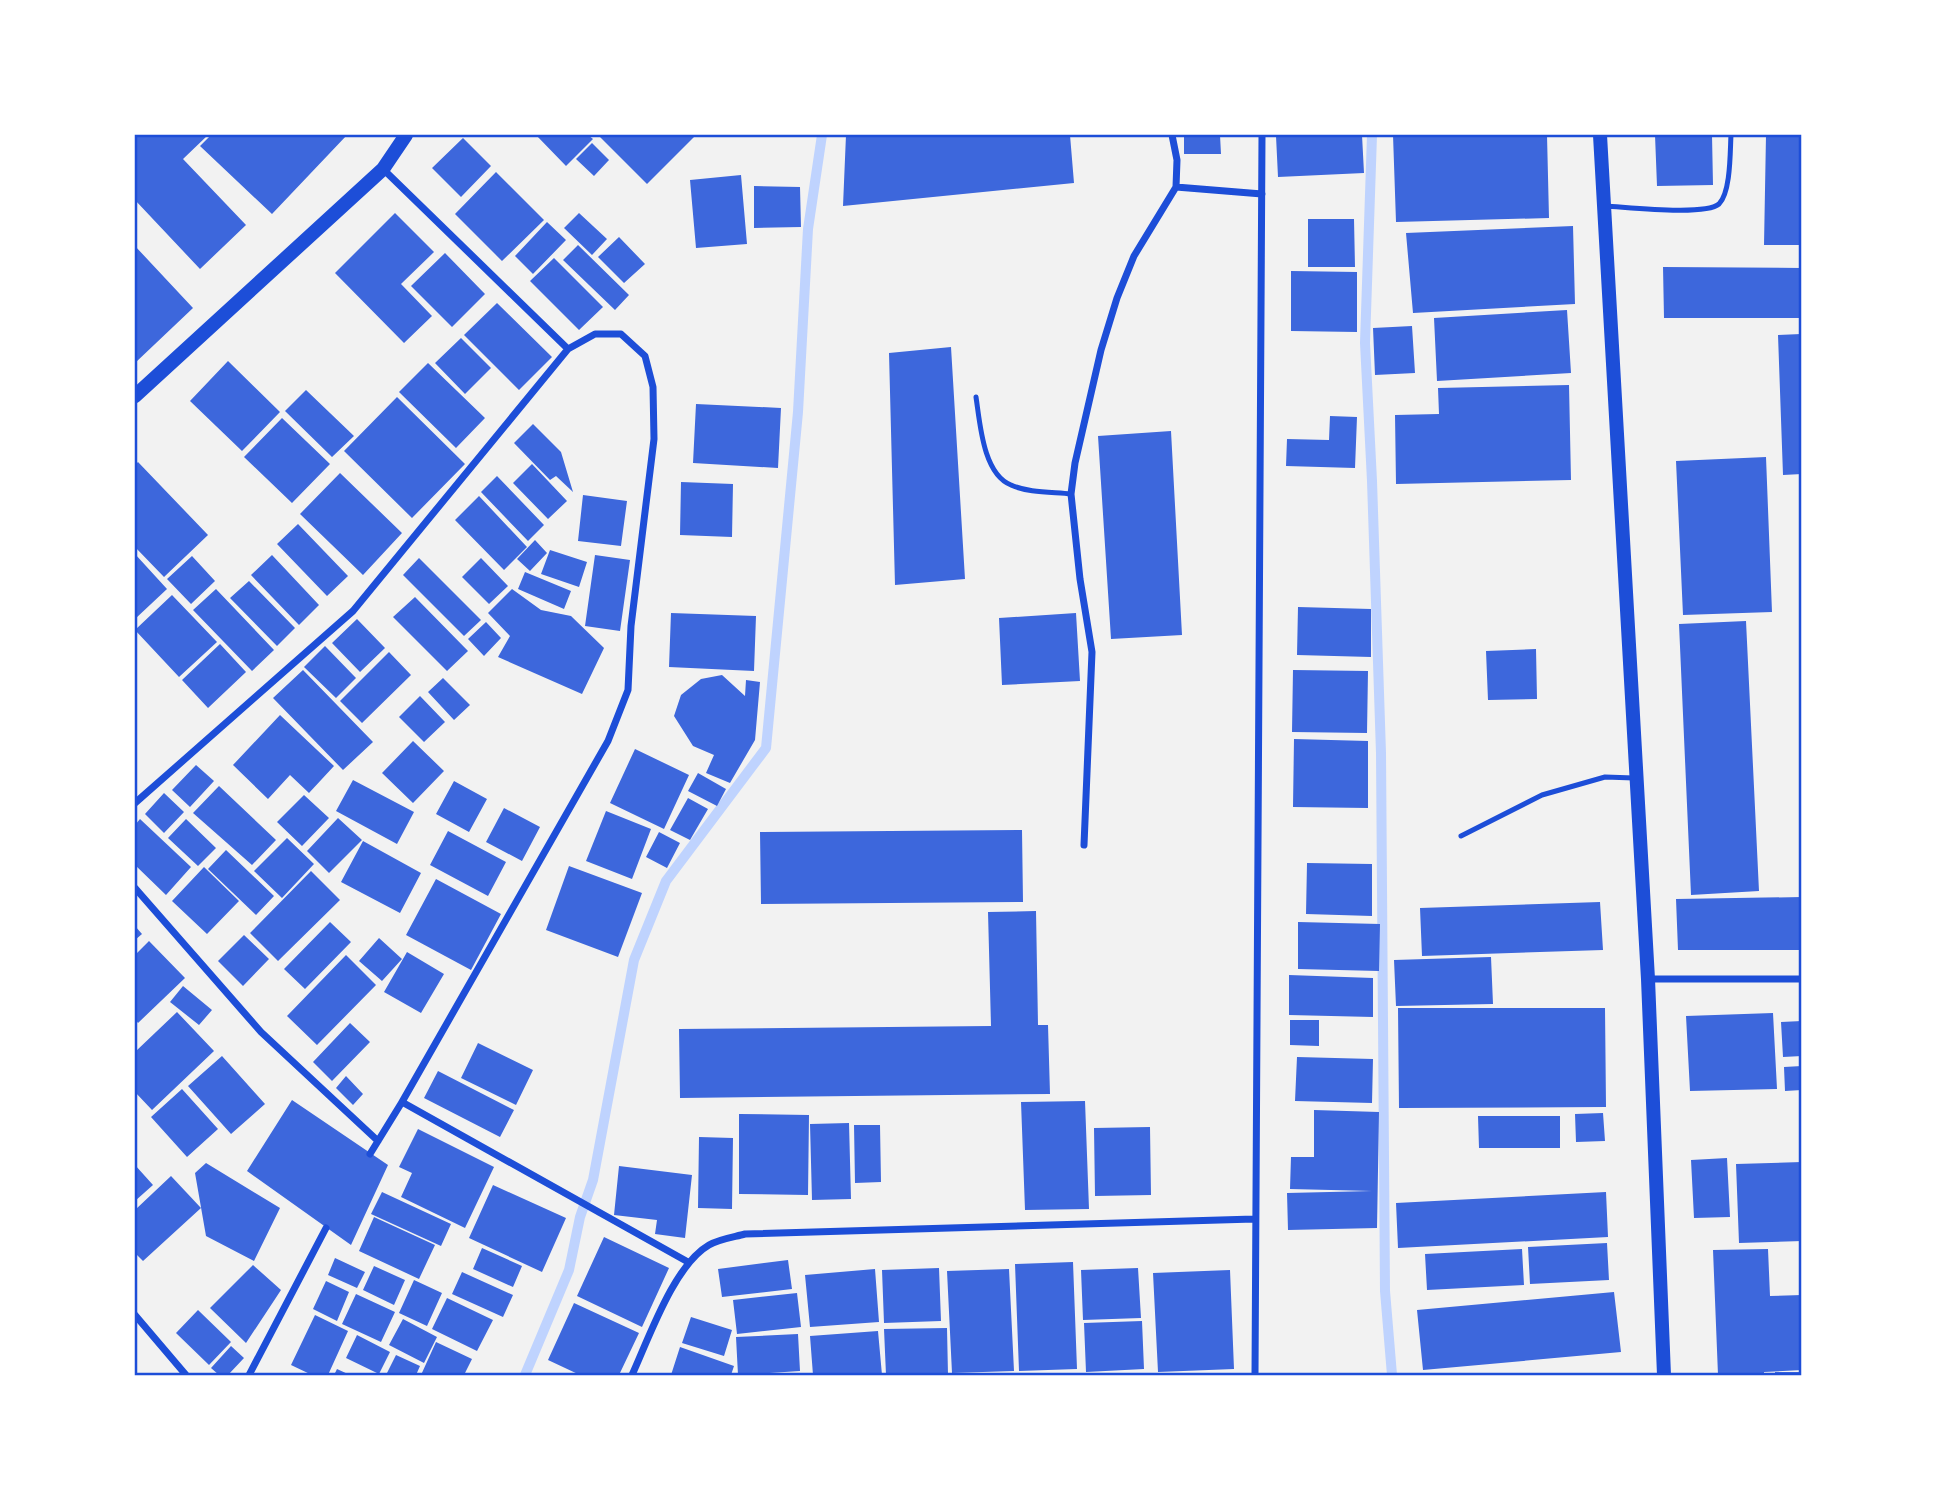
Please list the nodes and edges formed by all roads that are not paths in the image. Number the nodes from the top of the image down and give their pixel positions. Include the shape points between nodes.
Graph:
1 (406, 135) edge
2 (1172, 135) edge
3 (1262, 135) edge
4 (1600, 135) edge
5 (1731, 135) edge
6 (383, 169) junction
7 (1176, 187) junction
8 (1262, 194) junction
9 (1604, 206) junction
10 (568, 349) junction
11 (135, 396) edge
12 (976, 397) dead end
13 (1071, 494) junction
14 (1637, 778) junction
15 (135, 803) edge
16 (1461, 836) dead end
17 (1084, 845) dead end
18 (135, 888) edge
19 (1648, 979) junction
20 (1802, 979) edge
21 (402, 1102) junction
22 (378, 1141) junction
23 (370, 1154) dead end
24 (1254, 1219) junction
25 (326, 1228) dead end
26 (688, 1262) junction
27 (135, 1315) edge
28 (186, 1375) edge
29 (249, 1375) edge
30 (632, 1375) edge
31 (1255, 1375) edge
32 (1664, 1375) edge

1 - 6 main road
2 - 7 street
3 - 8 street
4 - 9 main road
5 - 9 lane via 1727,190 1719,204 1701,211
6 - 10 street
6 - 11 main road
7 - 8 street
7 - 13 street via 1134,256 1116,299
8 - 24 street
9 - 14 main road
10 - 15 street via 353,611
10 - 21 street via 595,334 621,334 645,356 653,387 654,439 631,626 628,690 608,741
12 - 13 lane via 986,453 997,474 1010,485
13 - 17 street via 1092,652
14 - 16 lane via 1605,777 1542,795
14 - 19 main road
18 - 22 street via 261,1032
19 - 20 street
19 - 32 main road
21 - 22 street
21 - 26 street
22 - 23 street
24 - 26 street via 746,1234 710,1244
24 - 31 street
25 - 29 street
26 - 30 street
27 - 28 street

